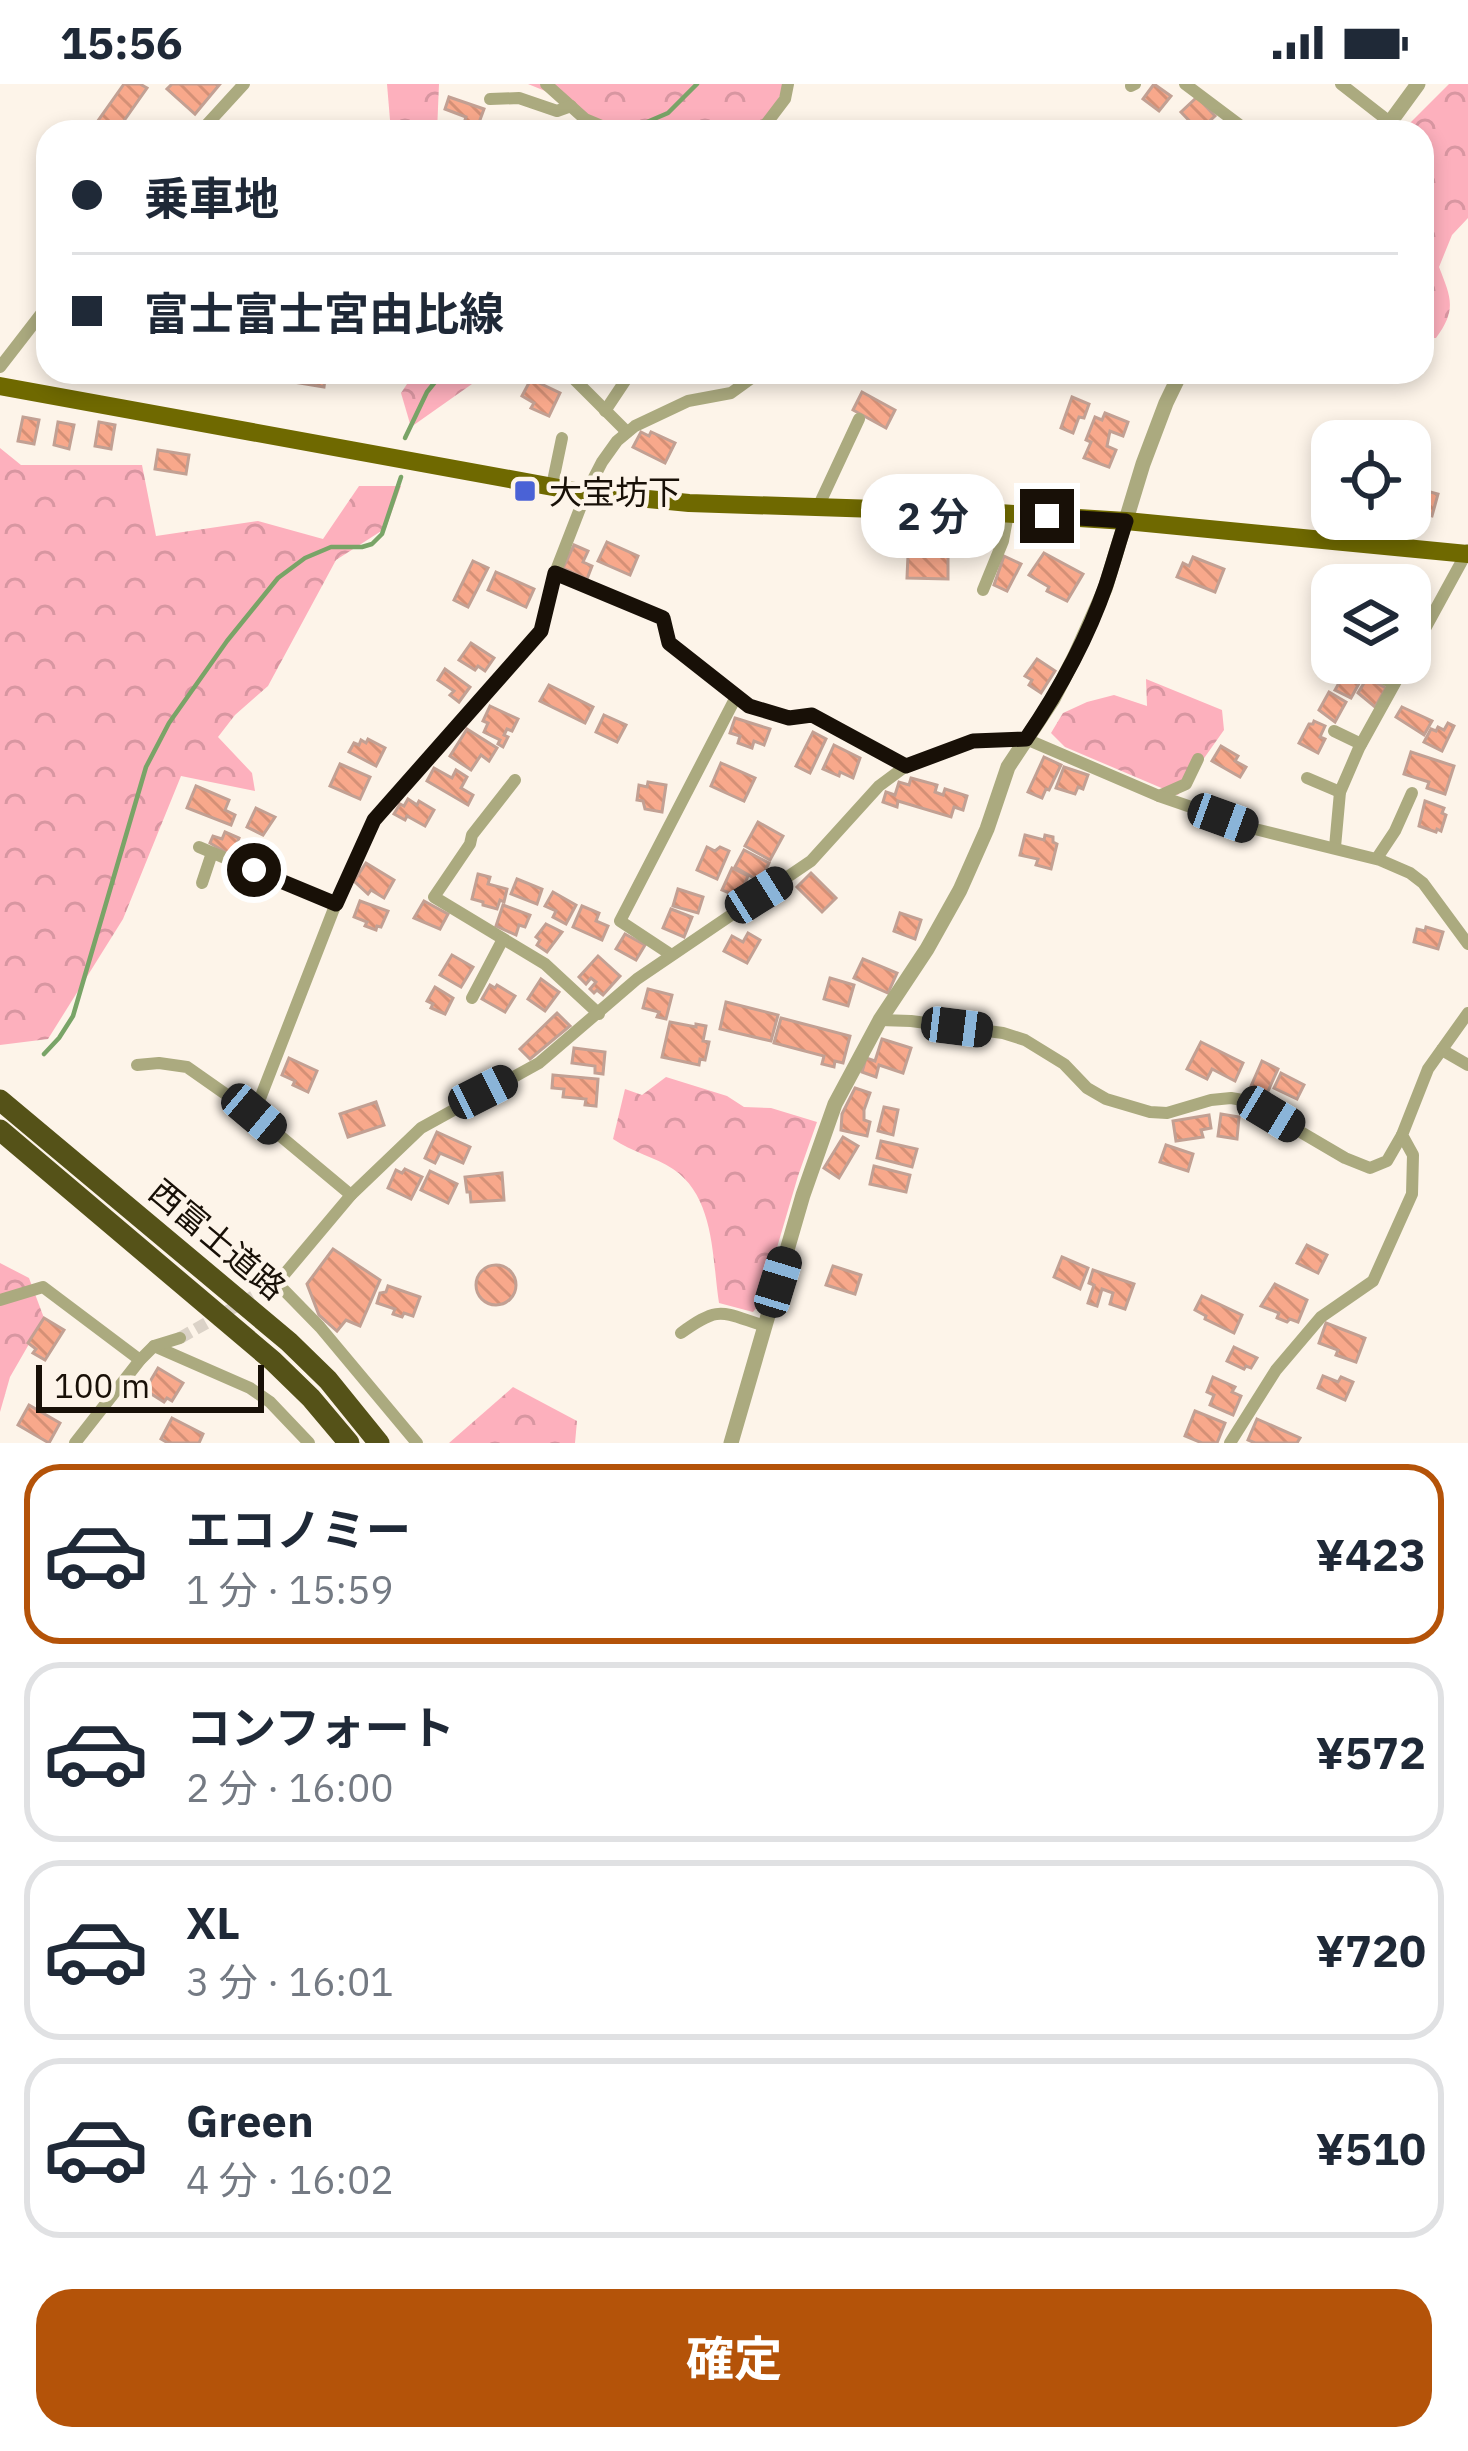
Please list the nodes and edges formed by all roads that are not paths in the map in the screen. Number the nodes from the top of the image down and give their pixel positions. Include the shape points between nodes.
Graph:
1 (244, 84) edge
2 (545, 84) edge
3 (788, 84) edge
4 (1185, 84) edge
5 (1341, 84) edge
6 (1418, 84) edge
7 (490, 99) dead end
8 (571, 106) junction
9 (211, 120) edge
10 (587, 120) edge
11 (769, 120) edge
12 (1233, 120) edge
13 (1380, 120) edge
14 (1392, 120) edge
15 (36, 320) edge
16 (0, 367) edge
17 (579, 384) edge
18 (623, 384) edge
19 (743, 384) edge
20 (1169, 384) edge
21 (0, 386) edge
22 (605, 411) junction
23 (860, 419) dead end
24 (627, 432) junction
25 (562, 438) dead end
26 (553, 486) junction
27 (586, 493) junction
28 (818, 507) junction
29 (1008, 514) junction
30 (1126, 521) junction
31 (1467, 552) edge
32 (555, 573) junction
33 (982, 590) dead end
34 (1431, 617) edge
35 (1394, 684) edge
36 (737, 695) junction
37 (1334, 731) dead end
38 (1026, 739) junction
39 (1361, 744) junction
40 (1198, 759) dead end
41 (906, 766) junction
42 (1306, 778) dead end
43 (515, 780) dead end
44 (1340, 792) junction
45 (1412, 793) dead end
46 (1159, 796) junction
47 (1335, 848) junction
48 (1377, 858) junction
49 (202, 883) dead end
50 (336, 904) junction
51 (502, 938) junction
52 (1468, 944) edge
53 (670, 954) junction
54 (472, 998) dead end
55 (1468, 1013) edge
56 (599, 1014) junction
57 (880, 1020) junction
58 (1442, 1050) junction
59 (137, 1065) dead end
60 (1468, 1065) edge
61 (0, 1100) edge
62 (254, 1114) junction
63 (0, 1130) edge
64 (1402, 1135) junction
65 (351, 1195) junction
66 (0, 1300) edge
67 (765, 1326) junction
68 (681, 1333) dead end
69 (180, 1338) tunnel mouth
70 (154, 1346) junction
71 (140, 1360) junction
72 (75, 1443) edge
73 (309, 1443) edge
74 (349, 1443) edge
75 (379, 1443) edge
76 (417, 1443) edge
77 (731, 1443) edge
78 (1230, 1443) edge

1 - 9 street
2 - 8 street
3 - 11 street
4 - 12 street
5 - 13 street
6 - 14 street
7 - 8 street via 519,98 556,111
8 - 10 street
15 - 16 street
17 - 22 street
18 - 22 street
19 - 24 street
20 - 30 street
21 - 26 main road
22 - 24 street
23 - 28 street
24 - 27 street
25 - 26 street
26 - 27 main road
27 - 28 main road
27 - 32 street
28 - 29 main road
29 - 30 main road
29 - 33 street
30 - 31 main road
30 - 38 street via 1075,656
31 - 34 street
32 - 36 street via 663,618 669,643
32 - 50 street via 541,631 374,820
35 - 39 street
36 - 41 street via 789,718 812,715
36 - 53 street via 620,921
37 - 39 street
38 - 41 street via 973,741
38 - 46 street
38 - 57 street via 960,890
39 - 44 street
40 - 46 street via 1186,784
41 - 53 street via 811,861
42 - 44 street
43 - 51 street via 434,897
44 - 47 street
45 - 48 street
46 - 47 street
47 - 48 street
48 - 52 street via 1423,884
49 - 50 street via 206,850
50 - 62 street
51 - 54 street
51 - 56 street
53 - 56 street
55 - 58 street
56 - 65 street via 539,1064 421,1128
57 - 64 street via 1025,1040 1106,1099 1150,1112 1248,1101 1370,1168 1387,1161
57 - 67 street via 835,1104
58 - 60 street
58 - 64 street
59 - 62 street via 187,1067
61 - 75 highway, 西富士道路 via 289,1342
62 - 65 street
63 - 74 highway, 西富士道路 via 273,1361
64 - 78 street via 1413,1155 1412,1194 1373,1281 1321,1317
65 - 76 street via 277,1283
66 - 71 street via 43,1287
67 - 68 street via 709,1313
67 - 77 street
69 - 70 street
70 - 71 street
70 - 73 street via 250,1388
71 - 72 street

